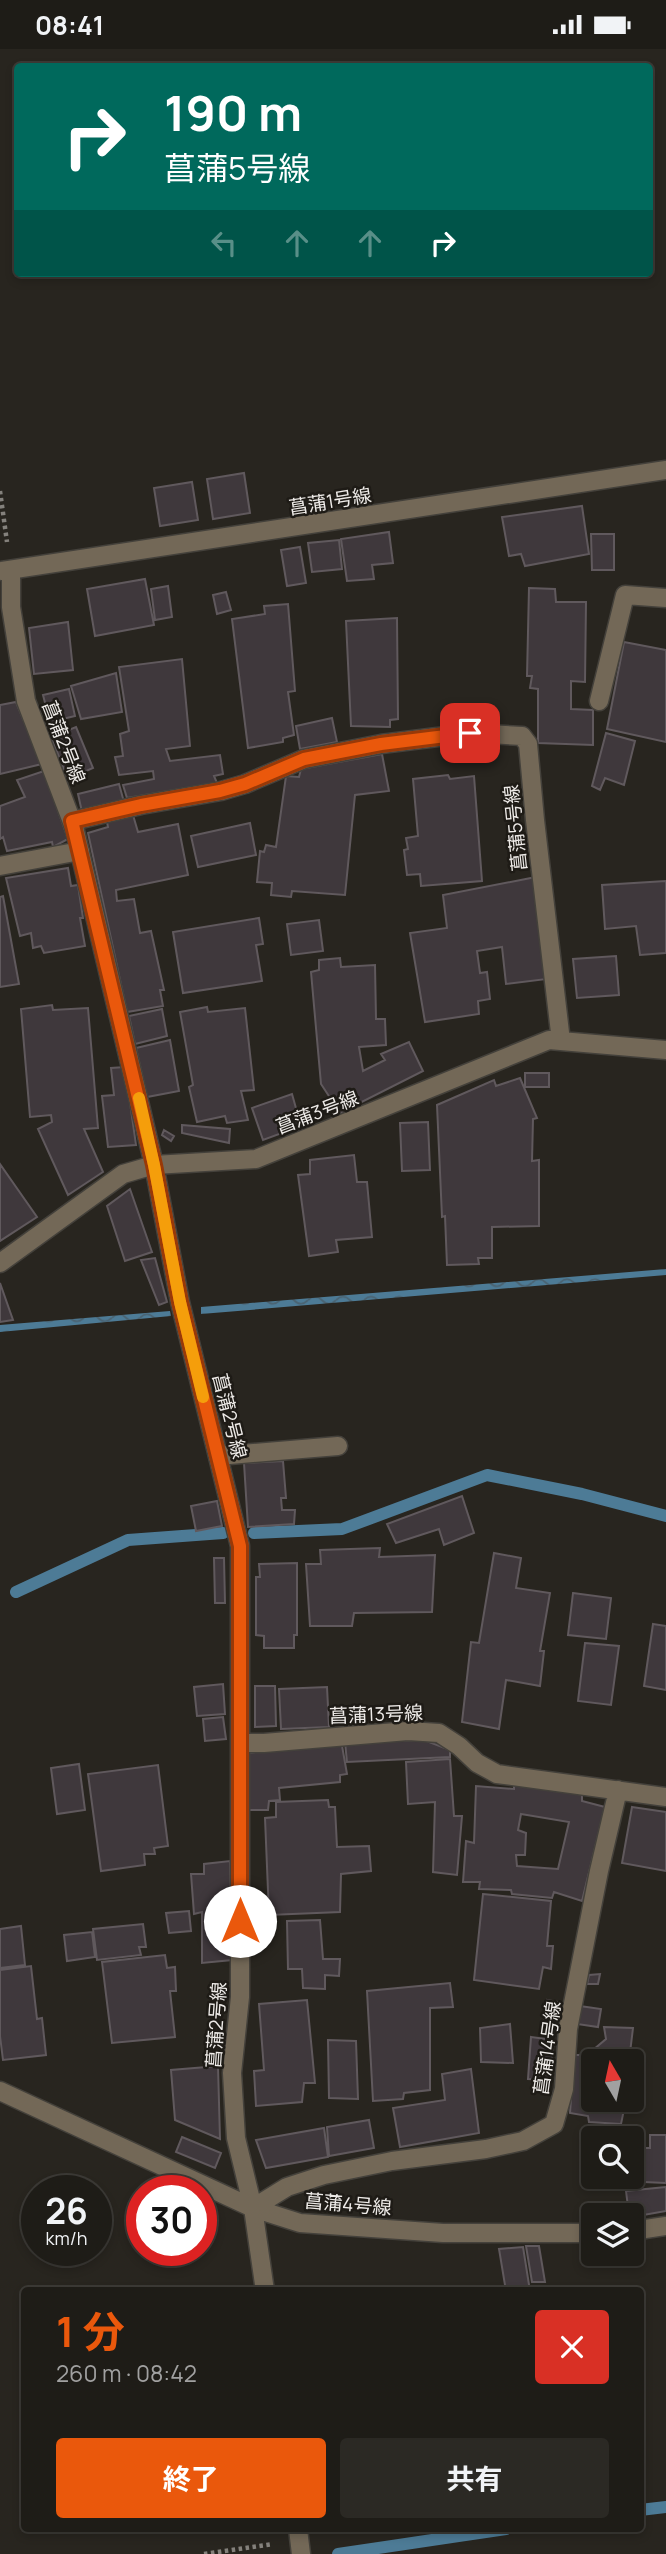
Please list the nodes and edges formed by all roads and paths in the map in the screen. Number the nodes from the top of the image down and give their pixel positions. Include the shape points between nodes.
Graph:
1 (666, 470) edge
2 (0, 491) edge
3 (6, 571) edge
4 (666, 598) edge
5 (599, 701) dead end
6 (72, 821) junction
7 (80, 851) junction
8 (0, 866) edge
9 (561, 1041) junction
10 (666, 1050) edge
11 (154, 1165) junction
12 (0, 1263) edge
13 (338, 1446) dead end
14 (218, 1456) junction
15 (240, 1743) junction
16 (618, 1790) junction
17 (666, 1797) edge
18 (0, 2091) edge
19 (253, 2208) junction
20 (666, 2227) edge
21 (644, 2230) edge
22 (581, 2233) edge
23 (264, 2287) edge
24 (299, 2541) edge
25 (204, 2554) edge

1 - 3 street, 菖蒲1号線
2 - 3 path
3 - 6 street, 菖蒲2号線 via 26,701
4 - 5 street via 625,595
6 - 7 street, 菖蒲2号線
6 - 9 street, 菖蒲5号線 via 220,791 304,759 381,744 470,733 522,736 528,744
7 - 8 street
7 - 11 street, 菖蒲2号線
9 - 10 street, 菖蒲3号線
9 - 11 street, 菖蒲3号線 via 549,1040 256,1159
11 - 12 street, 菖蒲3号線 via 123,1174
11 - 14 street, 菖蒲2号線 via 180,1302
13 - 14 street
14 - 15 street, 菖蒲2号線 via 240,1546
15 - 16 street, 菖蒲13号線 via 408,1731 439,1733 497,1774
15 - 19 street, 菖蒲2号線 via 240,1997 232,2073 236,2138
16 - 17 street, 菖蒲13号線
16 - 19 street, 菖蒲14号線 via 568,2029 564,2089 554,2124 523,2141 324,2175 287,2187
18 - 19 street, 菖蒲4号線
19 - 22 street, 菖蒲4号線 via 300,2223 443,2233
19 - 23 street, 菖蒲2号線
20 - 21 street
24 - 25 path

